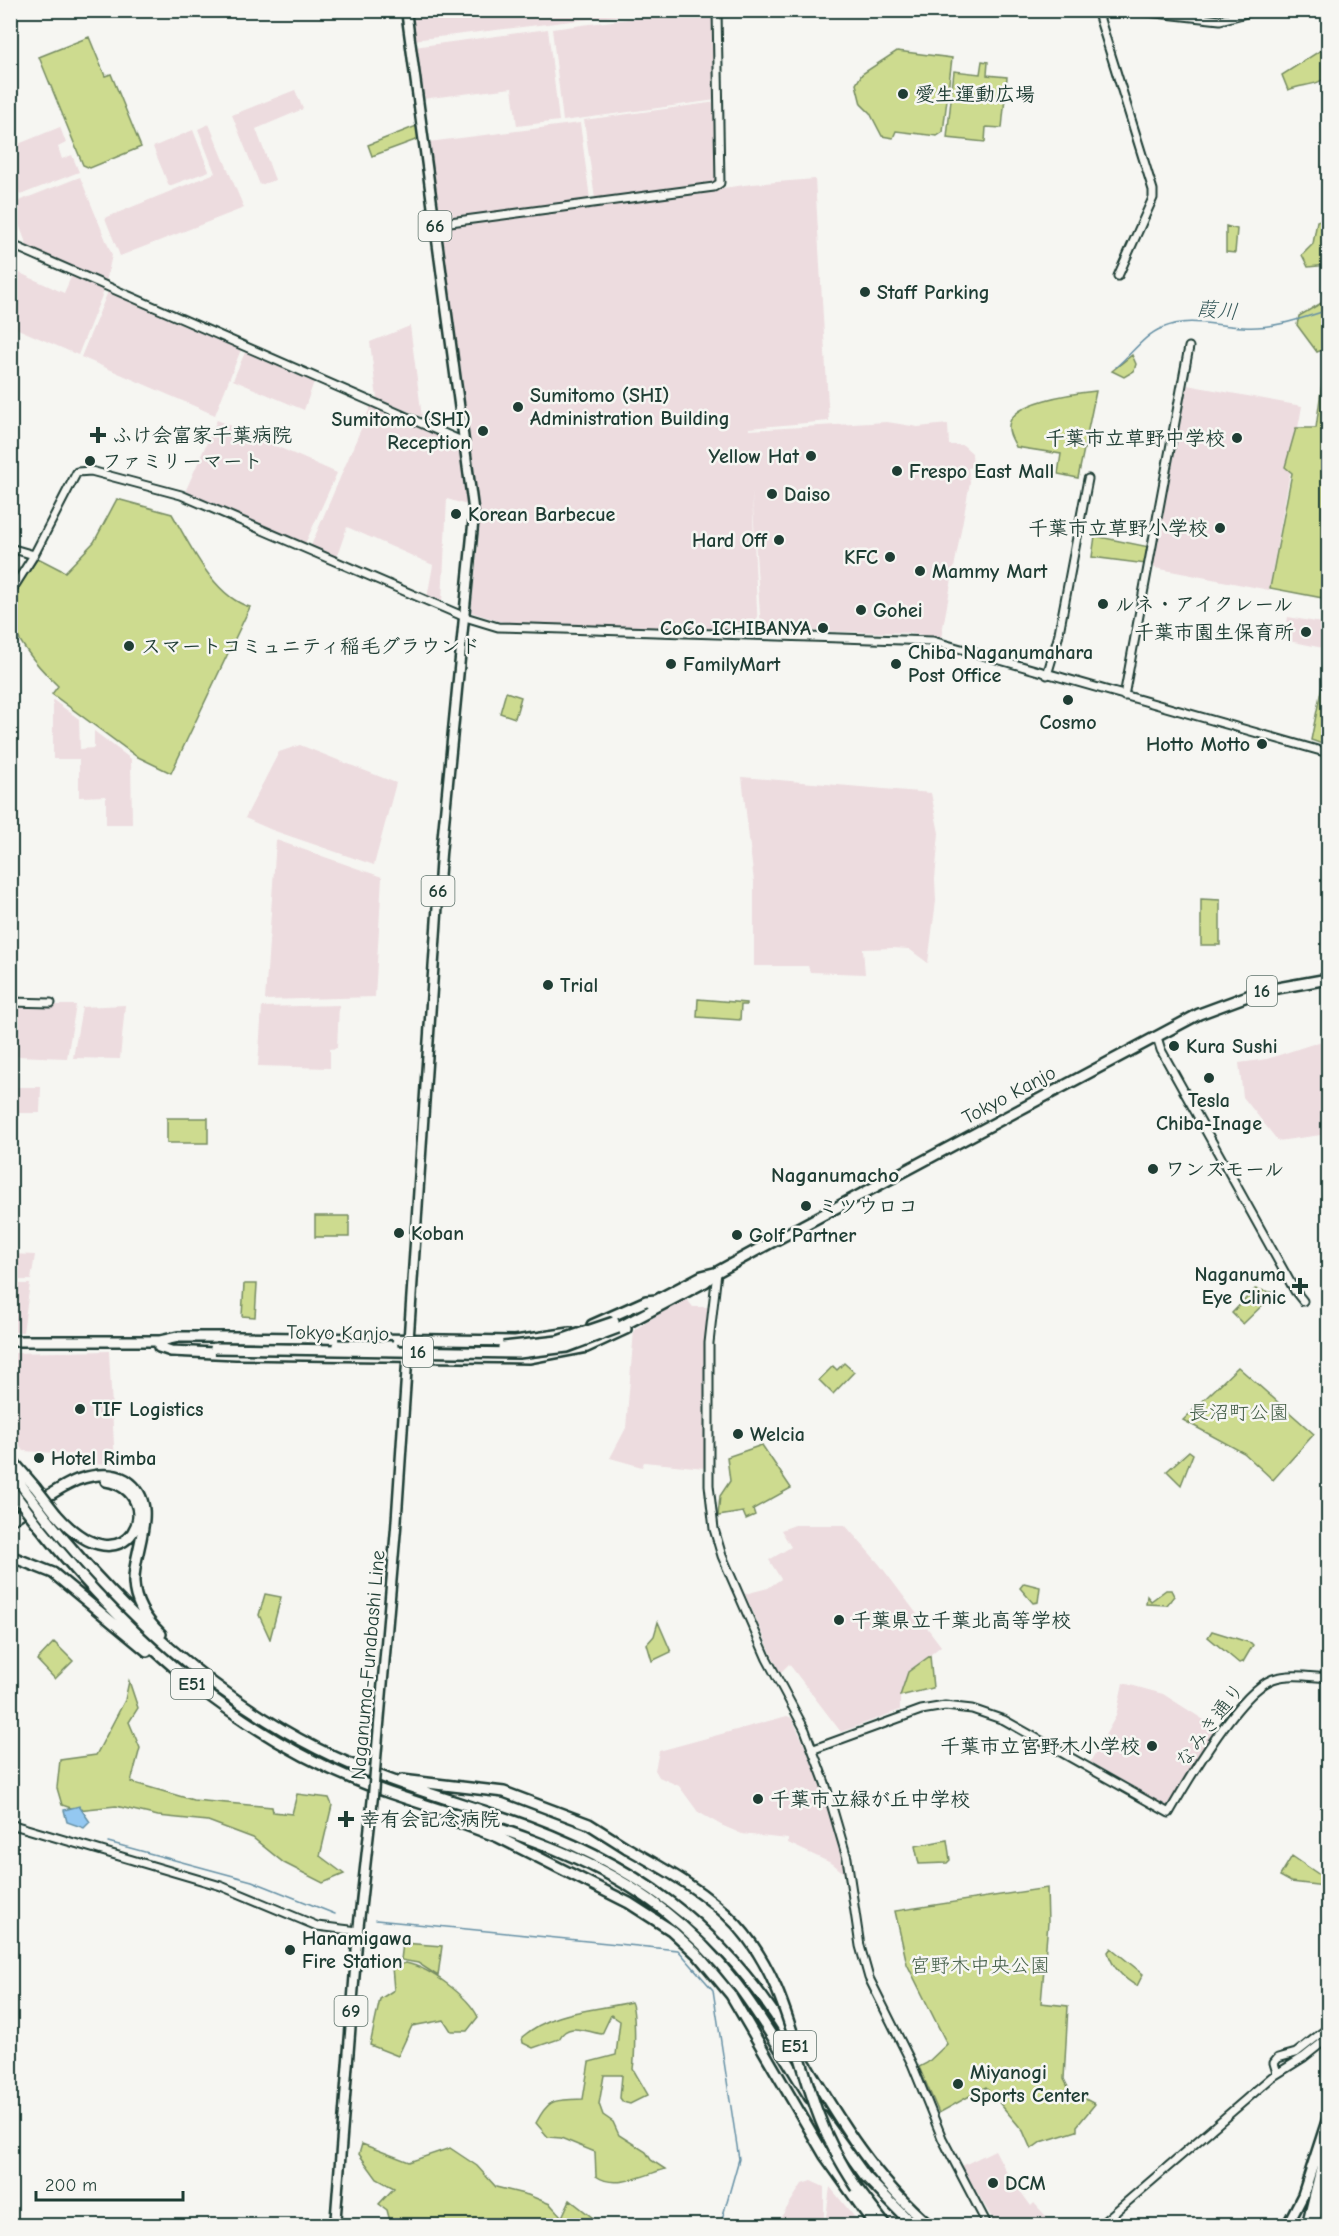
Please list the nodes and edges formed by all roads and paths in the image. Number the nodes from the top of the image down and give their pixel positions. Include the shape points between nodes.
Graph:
1 (406, 10) edge
2 (717, 10) edge
3 (1097, 10) edge
4 (1128, 10) edge
5 (1258, 10) edge
6 (435, 224) junction
7 (10, 244) edge
8 (1118, 276) dead end
9 (1189, 347) dead end
10 (464, 442) junction
11 (1088, 479) dead end
12 (10, 548) edge
13 (34, 555) junction
14 (10, 593) edge
15 (465, 617) junction
16 (1047, 675) junction
17 (1124, 696) junction
18 (1329, 753) edge
19 (1329, 979) edge
20 (10, 1002) edge
21 (51, 1003) dead end
22 (1157, 1037) junction
23 (717, 1272) junction
24 (1303, 1301) dead end
25 (658, 1303) junction
26 (10, 1341) edge
27 (407, 1341) junction
28 (159, 1344) junction
29 (10, 1348) edge
30 (406, 1358) junction
31 (10, 1458) edge
32 (10, 1470) edge
33 (10, 1488) edge
34 (31, 1490) junction
35 (10, 1520) edge
36 (10, 1526) edge
37 (10, 1556) edge
38 (183, 1677) junction
39 (1329, 1678) edge
40 (252, 1710) junction
41 (813, 1749) junction
42 (385, 1778) junction
43 (384, 1791) junction
44 (10, 1824) edge
45 (358, 1930) junction
46 (1329, 2028) edge
47 (1329, 2038) edge
48 (1277, 2073) junction
49 (1329, 2118) edge
50 (1329, 2141) edge
51 (1329, 2168) edge
52 (334, 2226) edge
53 (875, 2226) edge
54 (886, 2226) edge
55 (914, 2226) edge
56 (932, 2226) edge
57 (988, 2226) edge
58 (1099, 2226) edge
59 (1287, 2226) edge
60 (1307, 2226) edge
61 (1314, 2226) edge

1 - 6 main road, 66
2 - 6 street via 720,183 714,187
3 - 8 street via 1153,190 1153,198
4 - 5 street via 1220,20
6 - 10 main road, 66
7 - 10 street
9 - 17 street
10 - 15 main road, 66 via 474,515
11 - 16 street via 1058,638
12 - 13 street
13 - 14 street
13 - 15 street via 77,472 91,471 181,495
15 - 16 street via 498,627 528,629 924,640
15 - 27 main road, 66 via 441,854
16 - 17 street
17 - 18 street
19 - 22 highway, Tokyo Kanjo / 16 via 1275,988 1231,1001
20 - 21 street
22 - 23 highway, Tokyo Kanjo / 16
22 - 24 street via 1285,1275
23 - 25 highway, Tokyo Kanjo / 16 via 705,1282
23 - 41 street via 709,1361 709,1485 714,1529 767,1659
25 - 27 highway, 16 via 646,1301 584,1329 548,1338
25 - 28 highway, Tokyo Kanjo / 16, bridge via 616,1325 558,1341 512,1347
25 - 30 highway via 652,1314 614,1336 558,1354 494,1359
26 - 28 highway, Tokyo Kanjo / 16
27 - 28 highway via 190,1337
27 - 30 main road, Naganuma-Funabashi Line
28 - 29 highway, Tokyo Kanjo / 16
28 - 30 highway, 16 via 192,1352
30 - 45 main road, Naganuma-Funabashi Line / 69, bridge via 396,1528
31 - 34 highway
32 - 34 highway, E51
33 - 38 highway, E51, bridge via 100,1599
34 - 36 highway, bridge via 56,1514 85,1540 113,1545 134,1531 138,1515 131,1492 104,1480 78,1485 66,1491
34 - 40 highway, E51, bridge via 48,1520 109,1592 194,1669
35 - 40 highway via 77,1480 111,1475 128,1482 139,1495 145,1514 134,1582 142,1611 171,1643
37 - 38 highway via 53,1573 136,1644
38 - 43 highway, E51 via 284,1745
39 - 41 street, なみき通り via 1284,1677 1257,1689 1213,1742 1169,1813 1004,1720 972,1709 945,1706 921,1710
40 - 42 highway, E51 via 317,1748
41 - 57 street via 843,1841 869,1978 912,2064 942,2138
42 - 54 highway, bridge via 504,1792 589,1824 719,1907 750,1941 776,1986 827,2136 857,2188
42 - 56 highway, E51 via 502,1816 598,1855 644,1881 694,1921 720,1945 762,1996 862,2154 887,2185
43 - 53 highway via 498,1837 629,1903 670,1930 697,1954 730,1995 825,2156
43 - 55 highway, E51 via 592,1865 637,1891 687,1929 747,1994 824,2121 853,2161
44 - 45 street via 222,1886 317,1926
45 - 52 main road, Naganuma-Funabashi Line / 69
46 - 48 street via 1296,2053 1278,2058 1274,2063
47 - 48 street
48 - 58 street
49 - 59 highway via 1297,2209
50 - 60 highway
51 - 61 highway

